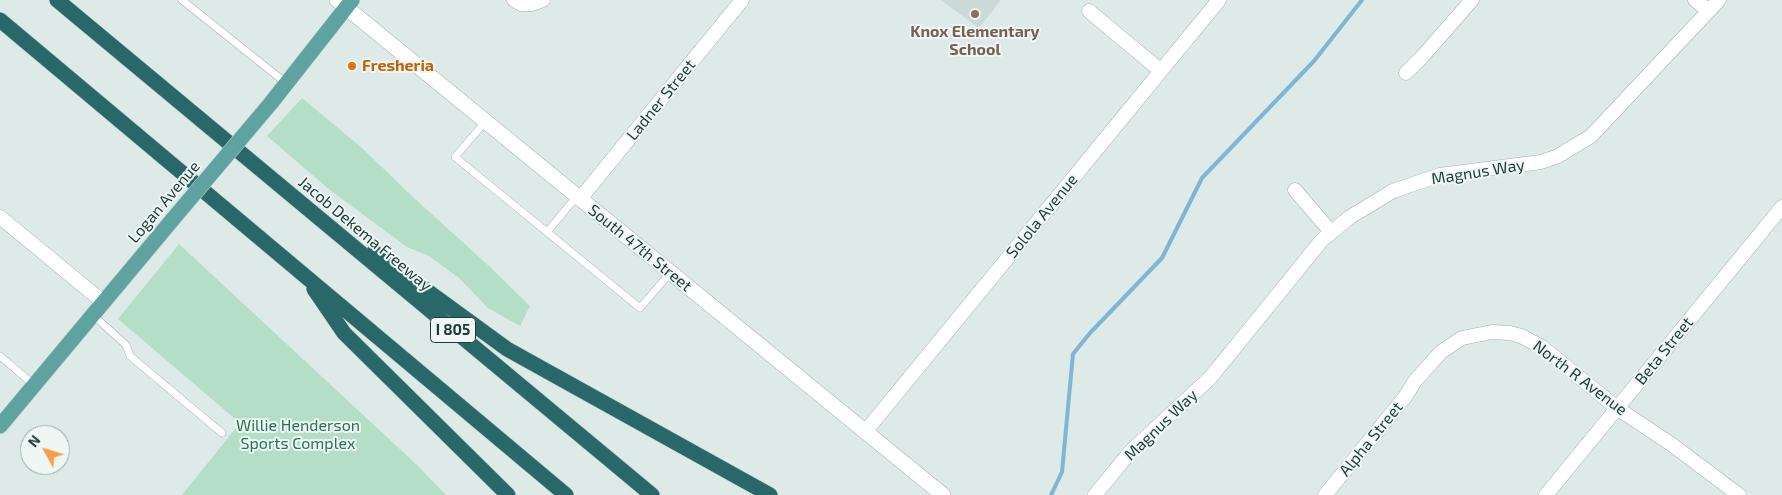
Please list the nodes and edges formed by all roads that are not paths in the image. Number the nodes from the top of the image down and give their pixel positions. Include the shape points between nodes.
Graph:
1 (57, 0) edge
2 (182, 0) edge
3 (514, 0) edge
4 (543, 0) edge
5 (742, 0) edge
6 (1219, 0) edge
7 (1472, 0) edge
8 (1695, 0) edge
9 (1719, 0) edge
10 (345, 3) edge
11 (1089, 11) dead end
12 (1708, 11) junction
13 (0, 20) edge
14 (1161, 71) junction
15 (1406, 73) dead end
16 (286, 83) junction
17 (485, 122) junction
18 (254, 164) junction
19 (1295, 190) dead end
20 (578, 198) junction
21 (1782, 207) edge
22 (0, 218) edge
23 (547, 232) junction
24 (1331, 232) junction
25 (303, 273) junction
26 (670, 273) junction
27 (103, 302) junction
28 (92, 314) junction
29 (0, 356) edge
30 (1416, 381) joint
31 (34, 385) junction
32 (1617, 408) junction
33 (0, 426) edge
34 (865, 432) junction
35 (222, 433) dead end
36 (508, 495) edge
37 (566, 495) edge
38 (652, 495) edge
39 (770, 495) edge
40 (943, 495) edge
41 (1095, 495) edge
42 (1325, 495) edge
43 (1546, 495) edge
44 (1739, 495) edge

1 - 18 highway, Jacob Dekema Freeway / I 805
2 - 16 lane
3 - 4 street via 521,4
5 - 20 street, Ladner Street
6 - 14 street, Solola Avenue
7 - 15 street
8 - 12 street
9 - 12 street, Magnus Way
10 - 16 main road, Logan Avenue
10 - 17 main road, South 47th Street
11 - 14 street
12 - 24 street, Magnus Way via 1591,136 1558,156 1541,162 1440,175 1393,190 1350,216
13 - 25 highway
14 - 34 street, Solola Avenue
16 - 27 main road, Logan Avenue, bridge
17 - 20 main road, South 47th Street
17 - 23 lane via 455,157
18 - 38 highway, Jacob Dekema Freeway / I 805
18 - 39 highway via 507,349
19 - 24 street
20 - 23 lane
20 - 26 main road, South 47th Street
21 - 32 street, Beta Street
22 - 27 street
23 - 26 lane via 640,308
24 - 41 street, Magnus Way via 1210,378 1131,451
25 - 36 highway via 344,333
25 - 37 highway
26 - 34 main road, South 47th Street
27 - 28 main road, Logan Avenue
28 - 31 main road, Logan Avenue
28 - 35 lane via 126,345 130,356
29 - 31 lane
30 - 32 street, North R Avenue via 1452,343 1472,334 1501,332 1521,336 1542,347
30 - 42 street, Alpha Street
31 - 33 main road, Logan Avenue
32 - 43 street, Beta Street
32 - 44 street, North R Avenue
34 - 40 main road, South 47th Street

